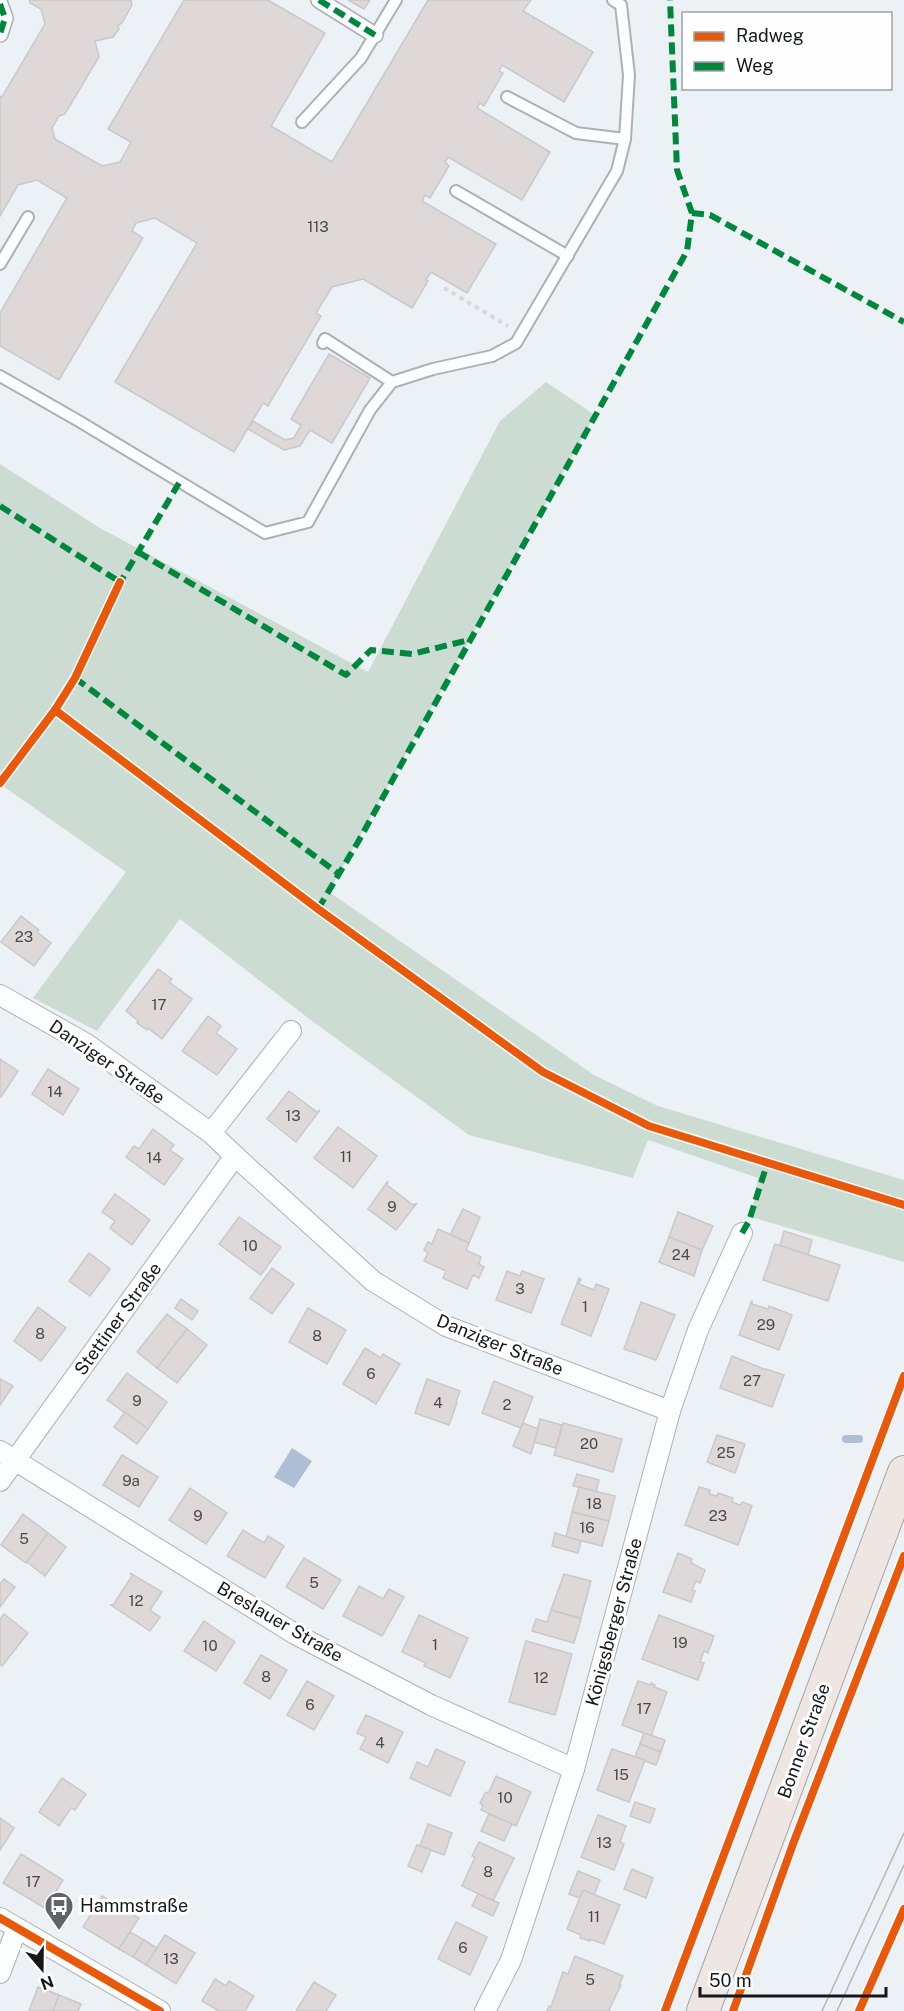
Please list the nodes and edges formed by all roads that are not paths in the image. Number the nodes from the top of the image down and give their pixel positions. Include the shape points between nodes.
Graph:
1 (319, 0) edge
2 (396, 0) edge
3 (613, 0) edge
4 (0, 4) edge
5 (0, 34) edge
6 (375, 34) junction
7 (507, 96) dead end
8 (302, 122) dead end
9 (625, 139) junction
10 (456, 191) dead end
11 (28, 217) dead end
12 (568, 256) junction
13 (0, 264) edge
14 (322, 343) dead end
15 (0, 376) edge
16 (392, 382) junction
17 (0, 995) edge
18 (291, 1031) dead end
19 (212, 1133) junction
20 (235, 1156) junction
21 (742, 1233) dead end
22 (670, 1411) junction
23 (8, 1456) edge
24 (904, 1472) edge
25 (0, 1481) edge
26 (574, 1769) junction
27 (0, 1918) edge
28 (17, 1928) junction
29 (0, 1973) edge
30 (160, 2011) edge
31 (485, 2011) edge
32 (703, 2011) edge

1 - 6 street
2 - 6 lane
3 - 9 lane via 621,5 629,75
4 - 5 street via 5,18
6 - 8 lane via 361,58
7 - 9 lane via 576,134
9 - 12 lane via 617,171
10 - 12 lane
11 - 13 lane
12 - 16 lane via 516,343 492,356
14 - 16 lane via 325,339
15 - 16 lane via 265,533 308,522 370,410
17 - 19 street, Danziger Straße via 85,1043
18 - 19 street
19 - 20 street, Danziger Straße
20 - 22 street, Danziger Straße via 373,1281 446,1326
20 - 23 street, Stettiner Straße
21 - 22 street, Königsberger Straße via 698,1330
22 - 26 street, Königsberger Straße
23 - 25 street, Stettiner Straße
23 - 26 street, Breslauer Straße via 295,1634 431,1705
24 - 32 main road, Bonner Straße
26 - 31 street, Königsberger Straße via 511,1960
27 - 28 street
28 - 29 street
28 - 30 street

